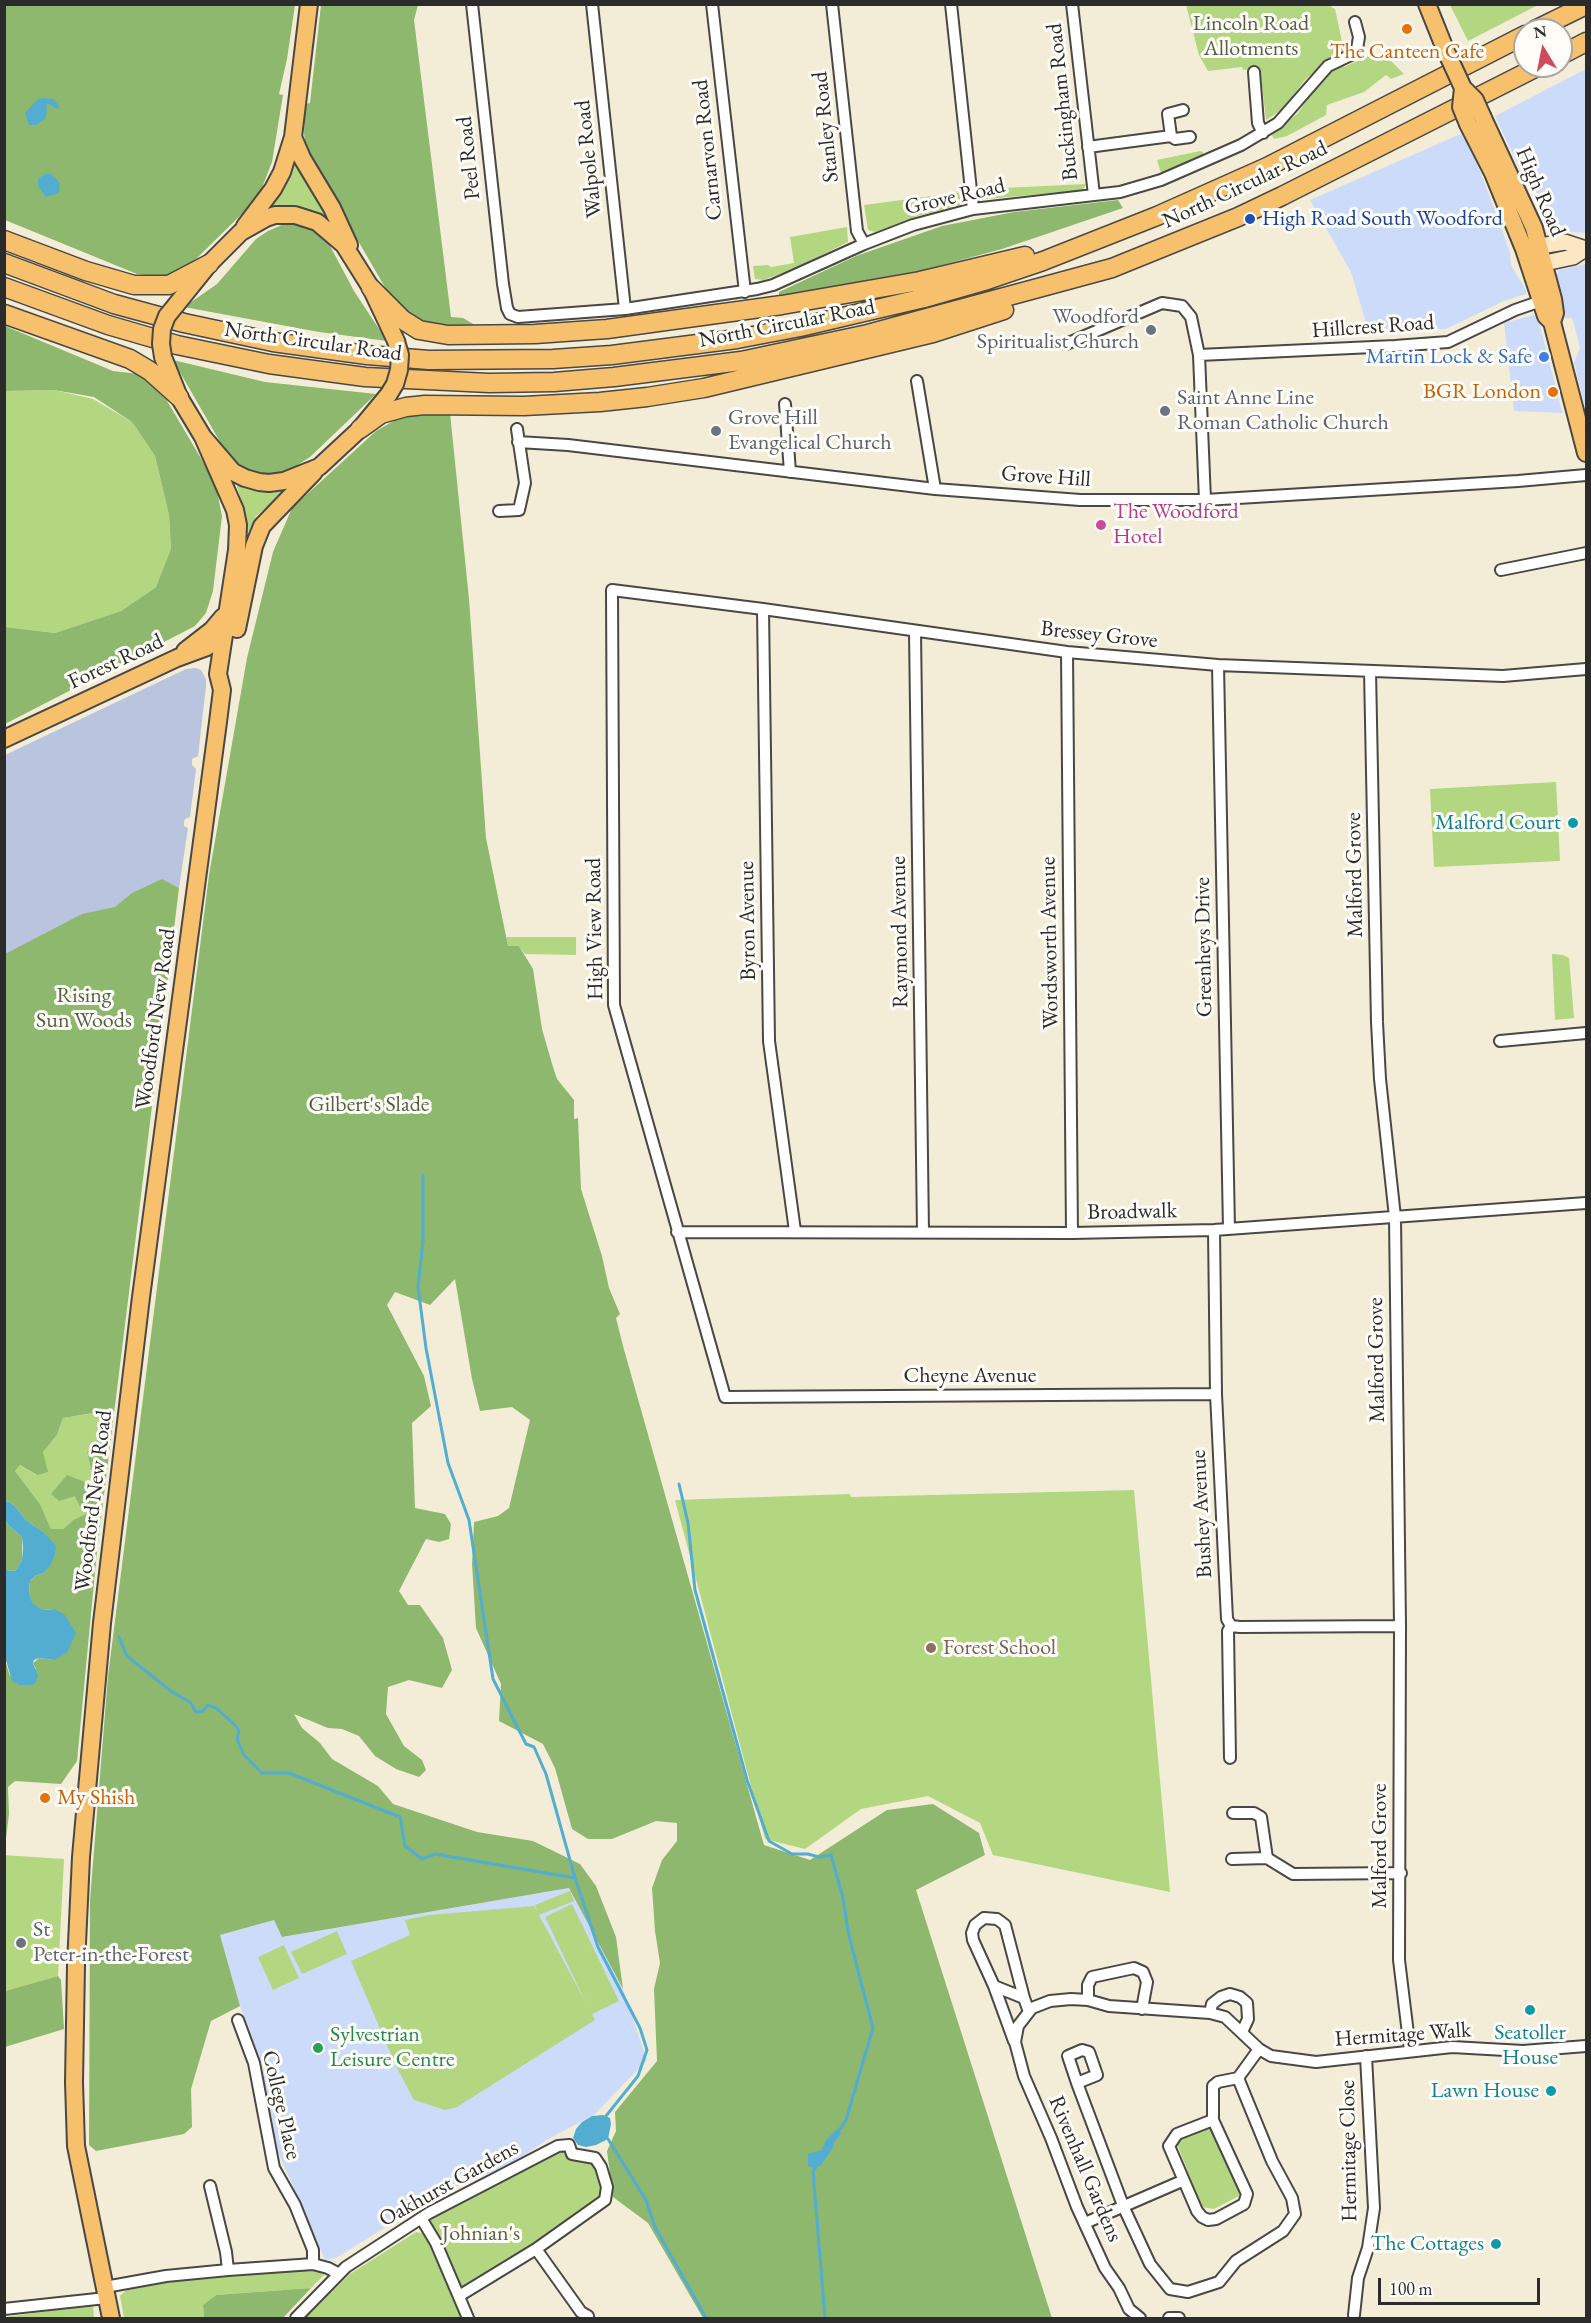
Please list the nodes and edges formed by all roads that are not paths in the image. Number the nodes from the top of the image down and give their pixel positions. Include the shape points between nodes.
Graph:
1 (309, 4) edge
2 (472, 4) edge
3 (592, 4) edge
4 (712, 4) edge
5 (832, 4) edge
6 (951, 4) edge
7 (1072, 4) edge
8 (1427, 4) edge
9 (1587, 5) edge
10 (1560, 18) edge
11 (1355, 22) dead end
12 (1513, 41) edge
13 (1587, 42) edge
14 (1573, 49) edge
15 (1254, 72) dead end
16 (1515, 78) edge
17 (1183, 110) dead end
18 (1263, 133) junction
19 (1171, 136) junction
20 (293, 137) junction
21 (1190, 137) dead end
22 (1088, 147) junction
23 (1094, 195) junction
24 (973, 209) junction
25 (241, 232) junction
26 (1099, 238) junction
27 (4, 240) edge
28 (864, 244) junction
29 (1531, 247) junction
30 (1586, 249) edge
31 (4, 263) edge
32 (209, 264) junction
33 (1537, 264) junction
34 (357, 265) junction
35 (1112, 268) junction
36 (4, 287) edge
37 (371, 288) junction
38 (745, 292) junction
39 (1541, 301) junction
40 (506, 306) joint
41 (626, 309) junction
42 (4, 314) edge
43 (1552, 322) junction
44 (1066, 344) dead end
45 (1199, 355) junction
46 (917, 381) dead end
47 (179, 397) junction
48 (785, 404) dead end
49 (360, 429) junction
50 (518, 429) dead end
51 (203, 437) junction
52 (518, 442) junction
53 (1587, 453) edge
54 (319, 467) junction
55 (790, 472) junction
56 (1587, 475) edge
57 (935, 489) junction
58 (1205, 500) junction
59 (499, 511) dead end
60 (1587, 553) edge
61 (1501, 570) dead end
62 (612, 590) joint
63 (763, 609) junction
64 (235, 611) junction
65 (226, 632) junction
66 (915, 632) junction
67 (1067, 652) junction
68 (185, 655) junction
69 (1218, 665) junction
70 (1587, 669) edge
71 (1370, 671) junction
72 (220, 682) junction
73 (4, 739) edge
74 (1587, 1033) edge
75 (1500, 1041) dead end
76 (1587, 1203) edge
77 (1395, 1217) junction
78 (1228, 1229) junction
79 (1214, 1230) junction
80 (795, 1231) junction
81 (924, 1232) junction
82 (677, 1233) junction
83 (1072, 1233) junction
84 (1216, 1394) junction
85 (725, 1397) joint
86 (1231, 1626) junction
87 (1400, 1626) junction
88 (1230, 1758) dead end
89 (1233, 1813) dead end
90 (1267, 1858) junction
91 (1232, 1859) dead end
92 (1401, 1873) junction
93 (994, 1986) junction
94 (1024, 1998) junction
95 (1088, 2000) junction
96 (1142, 2009) junction
97 (1029, 2012) junction
98 (1210, 2013) junction
99 (238, 2020) dead end
100 (1242, 2032) junction
101 (1014, 2042) junction
102 (1587, 2046) edge
103 (1259, 2049) junction
104 (1410, 2050) junction
105 (1366, 2056) junction
106 (1238, 2078) junction
107 (1077, 2083) dead end
108 (1213, 2120) junction
109 (1182, 2181) junction
110 (210, 2186) dead end
111 (1124, 2208) junction
112 (421, 2218) junction
113 (1085, 2223) junction
114 (537, 2249) junction
115 (314, 2264) junction
116 (228, 2270) junction
117 (339, 2274) junction
118 (106, 2292) junction
119 (459, 2296) junction
120 (4, 2309) edge
121 (1354, 2315) dead end
122 (588, 2316) dead end
123 (111, 2319) edge
124 (296, 2319) edge
125 (468, 2319) edge
126 (1140, 2319) edge
127 (1169, 2319) edge
128 (1179, 2319) edge

1 - 20 main road
2 - 40 street, Peel Road
3 - 41 street, Walpole Road
4 - 38 street, Carnarvon Road
5 - 28 street, Stanley Road via 857,231
6 - 24 street
7 - 22 street, Buckingham Road
8 - 29 main road, High Road, bridge via 1463,88 1475,100 1476,121 1520,195
9 - 10 highway
11 - 18 street, Grove Road via 1357,49 1328,66 1293,108
12 - 26 highway, North Circular Road via 1267,167
13 - 14 highway
15 - 18 street via 1258,123
16 - 35 highway, North Circular Road via 1282,196
17 - 19 street via 1168,114
18 - 23 street, Grove Road via 1161,180
19 - 21 street
19 - 22 street
20 - 25 main road via 273,189
20 - 34 main road via 336,216
22 - 23 street, Buckingham Road
23 - 24 street, Grove Road
24 - 28 street, Grove Road via 913,225
25 - 32 main road
25 - 34 main road via 275,215 307,218 334,234
26 - 31 highway, North Circular Road via 987,280 811,325 664,349 532,360 429,360 244,337 114,303
26 - 37 highway via 909,283 597,330 433,334 403,320
27 - 32 highway via 134,285 168,285
28 - 38 street, Grove Road via 773,285
29 - 30 main road via 1565,242
29 - 33 main road, High Road
30 - 33 main road via 1573,257
32 - 47 main road, bridge via 167,316 162,329 164,357
33 - 39 main road, High Road
33 - 43 main road, High Road via 1556,313
34 - 37 main road, Woodford New Road
35 - 36 highway, North Circular Road via 929,319 741,361 614,377 489,383 365,377 239,359 139,335
35 - 49 highway via 933,333 704,388 600,402 425,405 381,414
37 - 49 main road, Woodford New Road, bridge via 396,341 399,370 389,394
38 - 41 street, Grove Road
39 - 43 main road, High Road
39 - 45 street, Hillcrest Road via 1448,342
40 - 41 street, Grove Road via 510,314 518,317
42 - 47 highway via 130,359 150,370
43 - 53 main road, High Road
44 - 45 street via 1162,303 1182,306 1191,317
45 - 58 street
46 - 57 street
47 - 51 main road
48 - 55 street
49 - 54 main road, Woodford New Road
50 - 52 street
51 - 54 main road via 233,472 255,482 281,481
51 - 64 main road, Woodford New Road via 238,525
52 - 55 street, Grove Hill
52 - 59 street via 525,483 519,510
54 - 64 main road, Woodford New Road via 262,526
55 - 57 street, Grove Hill
56 - 58 street, Grove Hill
57 - 58 street, Grove Hill via 1080,500
60 - 61 street
62 - 63 street, Bressey Grove
62 - 82 street, High View Road via 614,1005
63 - 66 street, Bressey Grove
63 - 80 street, Byron Avenue via 770,1041
64 - 65 main road, Forest Road
64 - 68 main road
64 - 72 main road, Woodford New Road via 230,674
65 - 68 main road, Forest Road via 207,647
65 - 72 main road, Woodford New Road
66 - 67 street, Bressey Grove
66 - 81 street, Raymond Avenue
67 - 69 street, Bressey Grove
67 - 83 street, Wordsworth Avenue
68 - 72 main road via 203,658
68 - 73 main road, Forest Road
69 - 71 street, Bressey Grove
69 - 78 street, Greenheys Drive
70 - 71 street, Bressey Grove via 1503,676
71 - 77 street, Malford Grove via 1377,1022
72 - 118 main road, Woodford New Road via 102,1623 81,1857 75,1976 76,2146
74 - 75 street
76 - 77 street, Broadwalk
77 - 78 street, Broadwalk
77 - 87 street, Malford Grove
78 - 79 street, Broadwalk
79 - 83 street, Broadwalk
79 - 84 street, Bushey Avenue
80 - 81 street, Broadwalk
80 - 82 street, Broadwalk
81 - 83 street, Broadwalk
82 - 85 street, High View Road
84 - 85 street, Cheyne Avenue
84 - 86 street, Bushey Avenue via 1227,1618
86 - 87 street
86 - 88 street, Bushey Avenue
87 - 92 street, Malford Grove
89 - 90 street via 1261,1817
90 - 91 street
90 - 92 street via 1293,1874
92 - 104 street, Malford Grove via 1399,1960
93 - 94 street
93 - 94 street, Rivenhall Gardens via 972,1933 984,1918 997,1919 1005,1925
93 - 101 street, Rivenhall Gardens
94 - 97 street
95 - 96 street, Hermitage Walk
95 - 96 street via 1092,1977 1134,1968 1143,1972 1147,1982
95 - 97 street, Hermitage Walk via 1050,2001
96 - 98 street, Hermitage Walk
97 - 101 street, Hermitage Walk via 1018,2026
98 - 100 street, Hermitage Walk via 1225,2017
98 - 100 street via 1212,2004 1221,1997 1240,1997 1247,2003 1248,2019
99 - 115 street, College Place via 256,2073 274,2168 295,2205 313,2250
100 - 103 street, Hermitage Walk
101 - 113 street, Rivenhall Gardens via 1024,2076
102 - 104 street, Hermitage Walk via 1523,2051 1452,2047
103 - 105 street, Hermitage Walk via 1271,2056 1316,2062
103 - 106 street
104 - 105 street, Hermitage Walk
105 - 121 street, Hermitage Close via 1374,2208
106 - 108 street via 1213,2086
106 - 111 street via 1272,2161 1292,2198 1295,2214 1283,2231 1236,2261 1219,2282 1188,2292 1170,2289 1150,2264
107 - 111 street
108 - 109 street via 1171,2139 1170,2151
108 - 109 street via 1247,2194 1244,2204 1208,2220 1197,2211
109 - 111 street
110 - 116 street
111 - 113 street
112 - 114 street, Oakhurst Gardens via 558,2146 569,2145 572,2154 596,2158 607,2194
112 - 117 street, Oakhurst Gardens
112 - 119 street
113 - 126 street, Rivenhall Gardens via 1105,2268 1129,2309
114 - 119 street, Oakhurst Gardens
114 - 122 street via 581,2312
115 - 116 street
115 - 117 street
116 - 118 street via 166,2276
117 - 124 street, Oakhurst Gardens
118 - 120 street
118 - 123 main road, Woodford New Road
119 - 125 street
127 - 128 street

